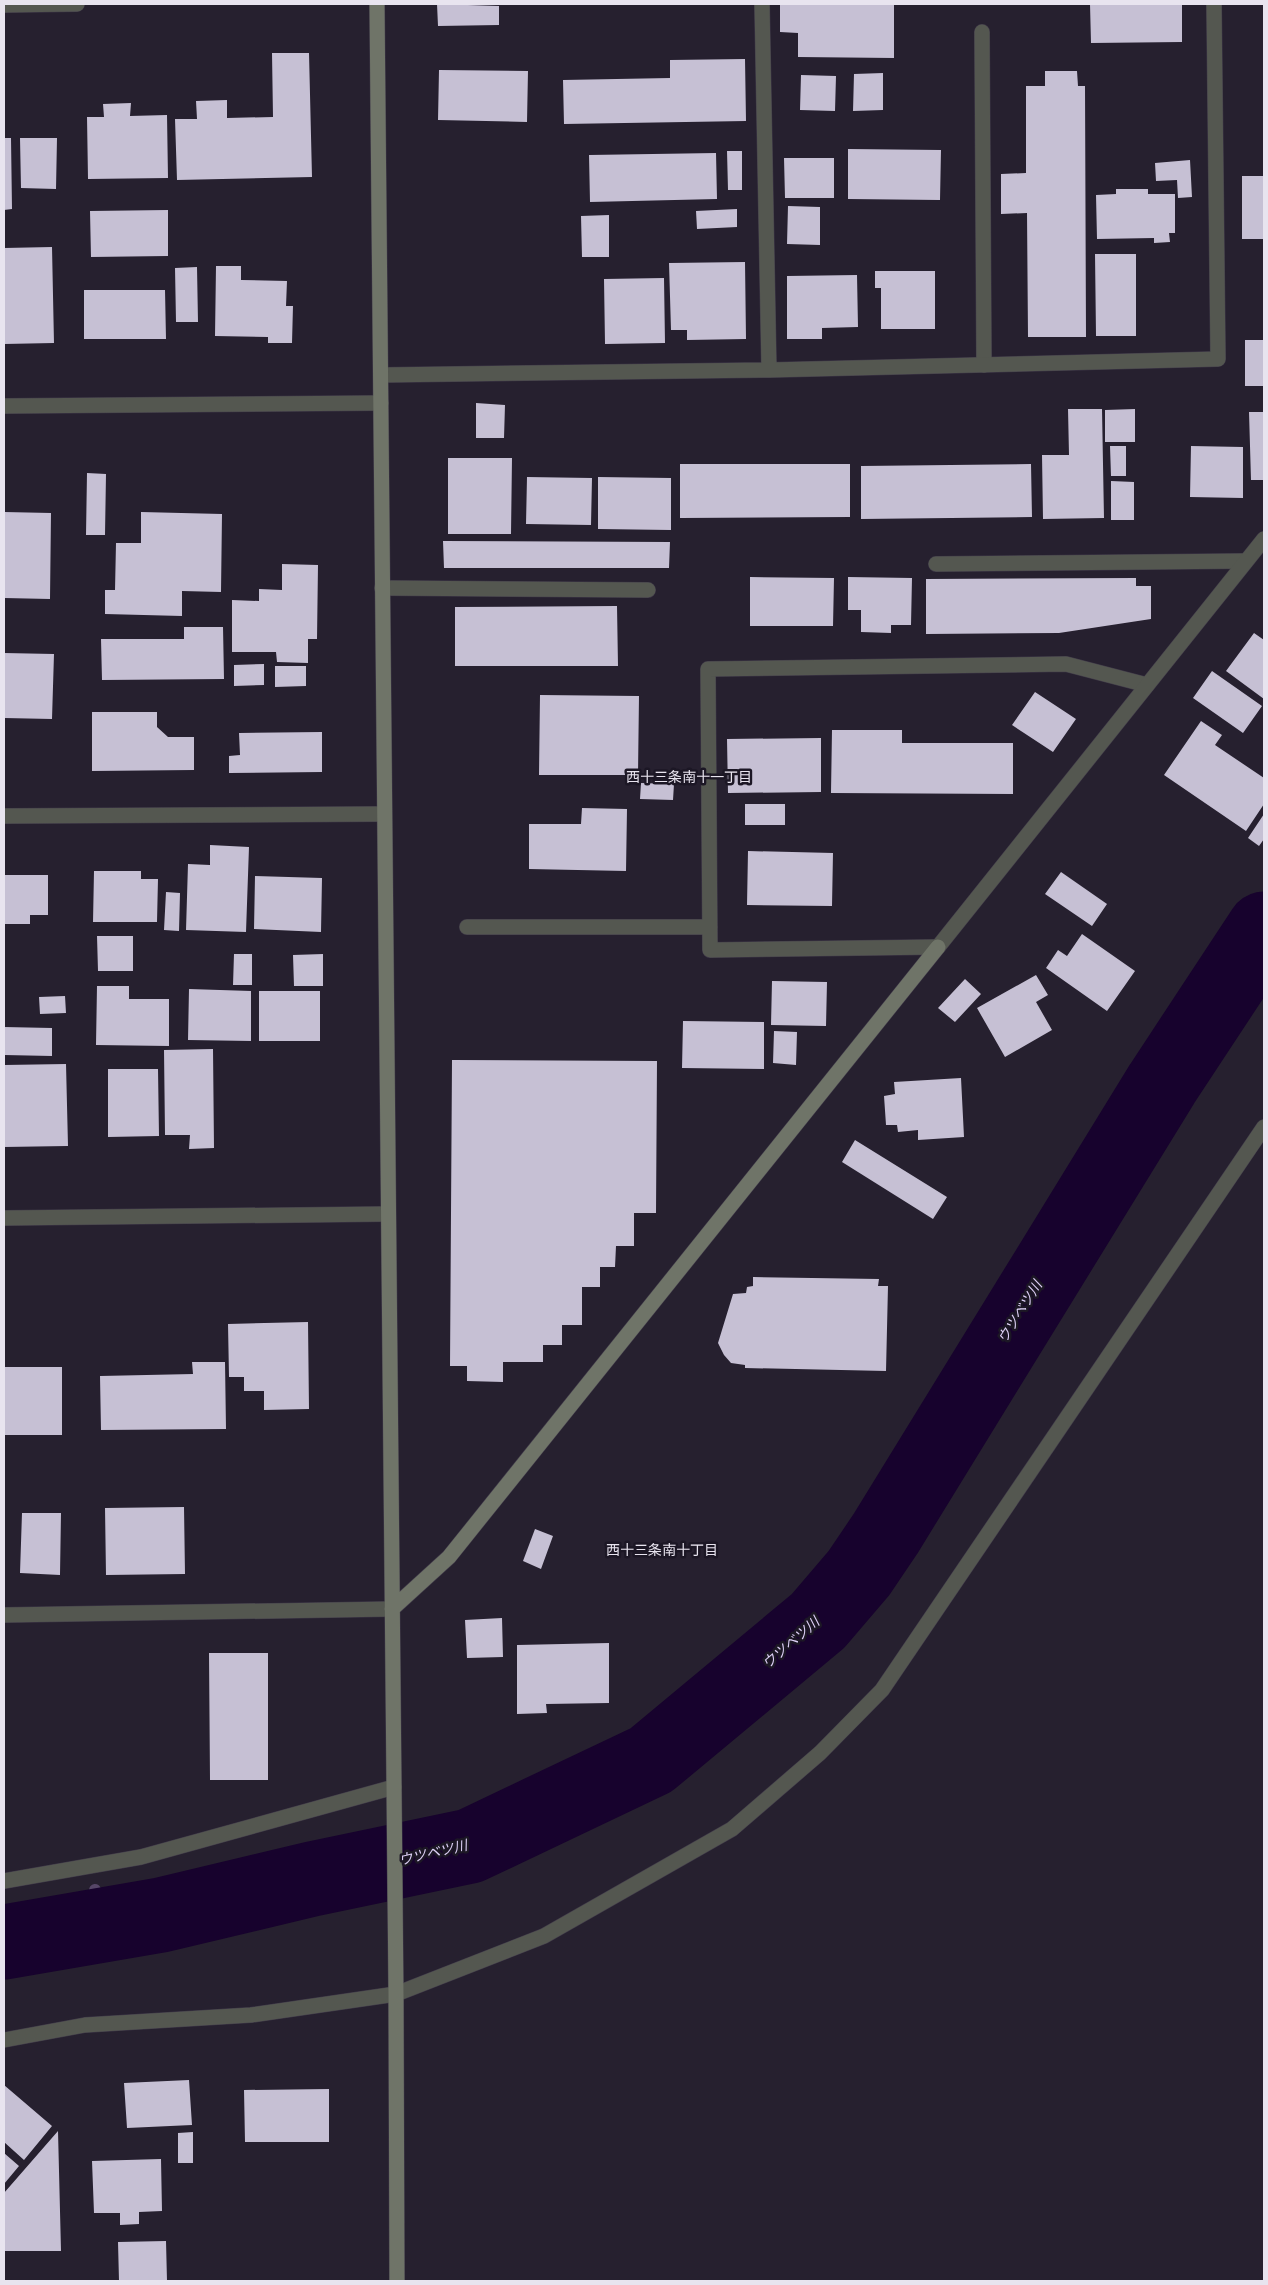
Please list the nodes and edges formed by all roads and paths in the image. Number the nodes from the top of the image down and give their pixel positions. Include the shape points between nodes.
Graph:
1 (77, 4) edge
2 (377, 4) edge
3 (762, 4) edge
4 (1214, 4) edge
5 (4, 5) edge
6 (982, 32) dead end
7 (984, 365) junction
8 (769, 370) junction
9 (381, 375) junction
10 (381, 403) junction
11 (4, 406) edge
12 (1264, 539) edge
13 (1246, 562) junction
14 (936, 564) dead end
15 (382, 588) junction
16 (648, 590) dead end
17 (1147, 685) junction
18 (384, 814) junction
19 (4, 816) edge
20 (467, 927) dead end
21 (710, 927) junction
22 (938, 947) junction
23 (1264, 1127) edge
24 (387, 1214) junction
25 (4, 1218) edge
26 (392, 1608) junction
27 (4, 1614) edge
28 (394, 1787) junction
29 (4, 1881) edge
30 (396, 1994) junction
31 (4, 2040) edge
32 (397, 2281) edge

1 - 5 street
2 - 9 street
3 - 8 street
4 - 7 street via 1218,359
6 - 7 street
7 - 8 street
8 - 9 street
9 - 10 street
10 - 11 street
10 - 15 street
12 - 13 street
13 - 14 street
13 - 17 street
15 - 16 street
15 - 18 street
17 - 21 street via 1066,664 708,669
17 - 22 street
18 - 19 street
18 - 24 street
20 - 21 street
21 - 22 street via 710,950
22 - 26 street via 450,1557
23 - 30 street via 882,1690 820,1753 732,1829 544,1936
24 - 25 street
24 - 26 street
26 - 27 street
26 - 28 street
28 - 29 street via 141,1857
28 - 30 street
30 - 31 street via 251,2016 85,2025
30 - 32 street

